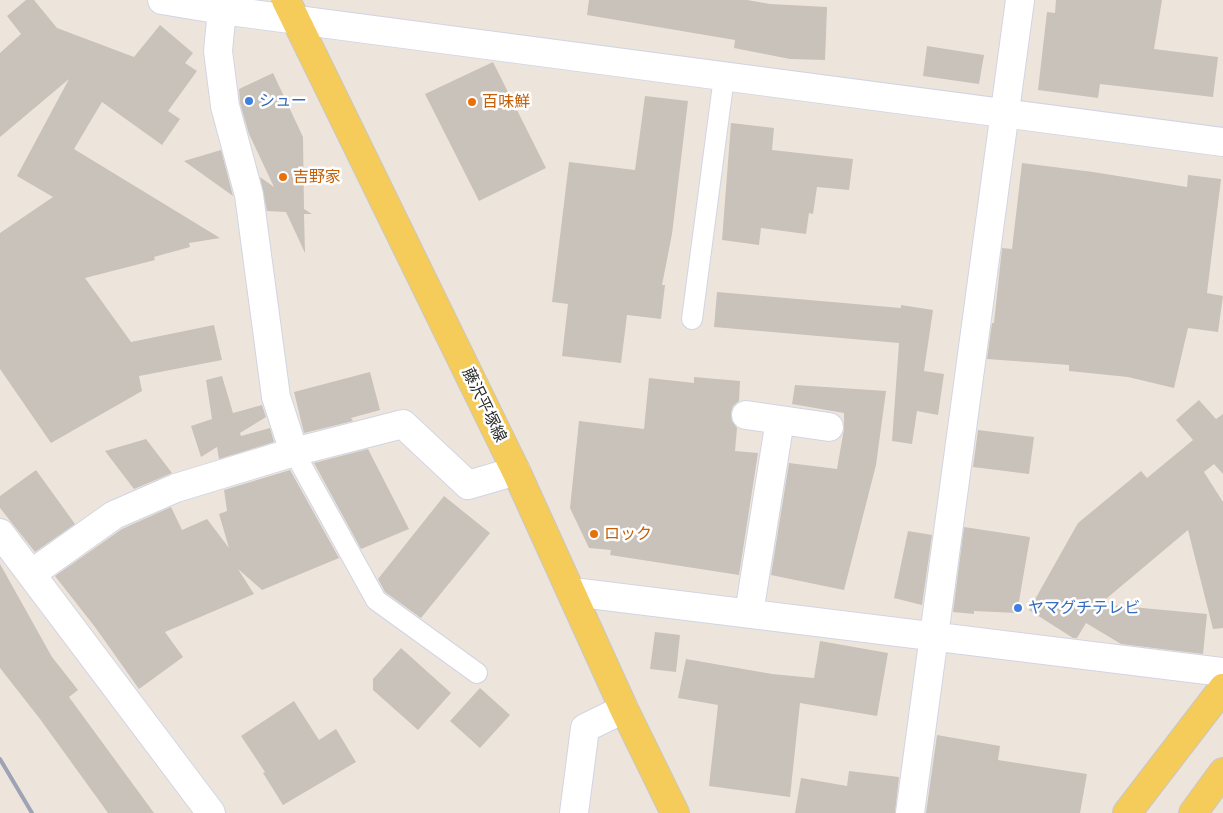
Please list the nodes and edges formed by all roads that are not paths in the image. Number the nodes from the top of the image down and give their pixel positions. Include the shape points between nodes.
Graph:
1 (162, 0) edge
2 (1020, 0) edge
3 (222, 10) junction
4 (291, 10) edge
5 (724, 77) junction
6 (1006, 115) junction
7 (1223, 142) edge
8 (692, 319) dead end
9 (746, 416) dead end
10 (780, 420) junction
11 (829, 427) dead end
12 (294, 452) junction
13 (516, 471) junction
14 (0, 533) edge
15 (31, 574) junction
16 (573, 592) junction
17 (749, 613) junction
18 (934, 635) junction
19 (1223, 672) edge
20 (476, 673) dead end
21 (1223, 688) edge
22 (624, 709) junction
23 (1223, 772) edge
24 (211, 813) edge
25 (574, 813) edge
26 (675, 813) edge
27 (910, 813) edge
28 (1127, 813) edge
29 (1193, 813) edge

1 - 3 street
2 - 6 street
3 - 4 street
3 - 12 street via 218,51 225,106 249,195 276,397
4 - 5 street
4 - 13 main road, 藤沢平塚線
5 - 6 street
5 - 8 lane
6 - 7 street
6 - 18 street
9 - 10 street
10 - 11 street
10 - 17 street
12 - 13 street via 403,424 468,486
12 - 15 street via 176,488 114,515
12 - 20 lane via 376,600
13 - 16 main road, 藤沢平塚線
14 - 15 street
15 - 24 street
16 - 17 street
16 - 22 main road, 藤沢平塚線
17 - 18 street
18 - 19 street
18 - 27 street
21 - 28 main road
22 - 25 street via 585,728
22 - 26 main road, 藤沢平塚線
23 - 29 main road

